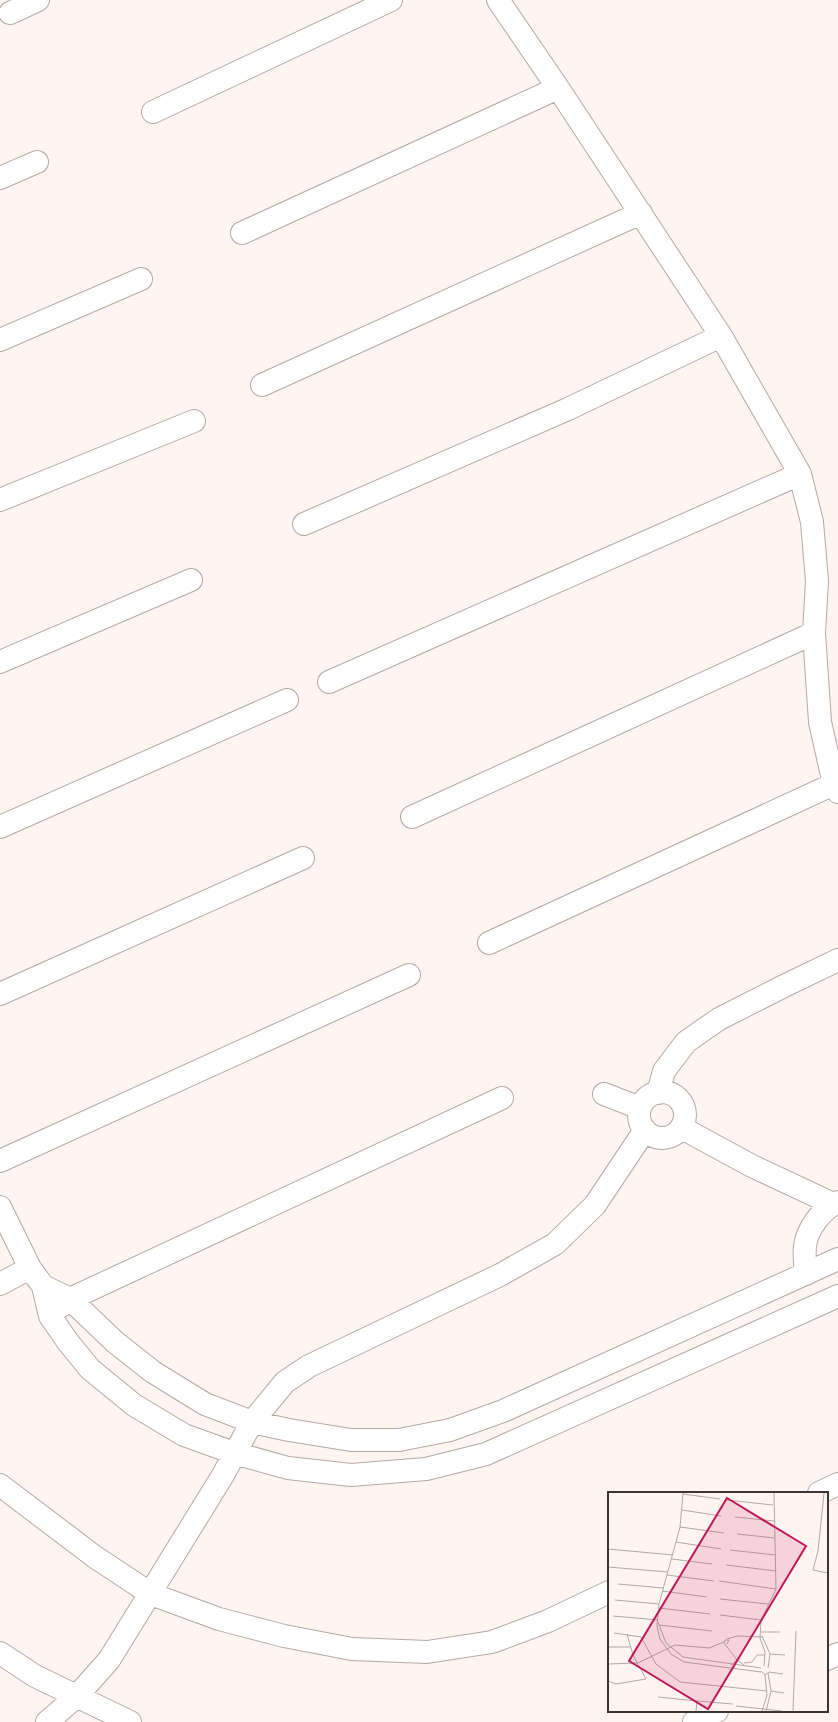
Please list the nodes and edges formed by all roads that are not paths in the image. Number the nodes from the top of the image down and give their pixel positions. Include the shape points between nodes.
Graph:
1 (38, 0) edge
2 (391, 0) edge
3 (498, 0) edge
4 (10, 13) dead end
5 (558, 88) junction
6 (153, 112) dead end
7 (37, 162) dead end
8 (0, 178) edge
9 (641, 213) junction
10 (242, 233) dead end
11 (141, 279) dead end
12 (721, 336) junction
13 (0, 340) edge
14 (262, 385) dead end
15 (194, 421) dead end
16 (800, 474) junction
17 (0, 500) edge
18 (304, 524) dead end
19 (191, 580) dead end
20 (814, 633) junction
21 (0, 662) edge
22 (329, 682) dead end
23 (287, 700) dead end
24 (836, 788) edge
25 (412, 817) dead end
26 (0, 827) edge
27 (303, 858) dead end
28 (489, 943) dead end
29 (838, 960) edge
30 (409, 975) dead end
31 (0, 994) edge
32 (658, 1092) junction
33 (604, 1094) dead end
34 (502, 1098) dead end
35 (640, 1108) junction
36 (682, 1128) junction
37 (646, 1130) junction
38 (0, 1161) edge
39 (835, 1203) edge
40 (0, 1207) edge
41 (838, 1259) edge
42 (30, 1268) junction
43 (806, 1274) junction
44 (0, 1284) edge
45 (43, 1286) junction
46 (838, 1296) edge
47 (70, 1299) junction
48 (715, 1315) junction
49 (50, 1316) junction
50 (729, 1345) junction
51 (252, 1422) junction
52 (234, 1453) junction
53 (838, 1484) edge
54 (0, 1485) edge
55 (821, 1492) edge
56 (608, 1592) edge
57 (151, 1594) junction
58 (0, 1653) edge
59 (838, 1654) edge
60 (828, 1659) edge
61 (76, 1697) junction
62 (715, 1712) edge
63 (717, 1712) edge
64 (47, 1722) edge
65 (130, 1722) edge
66 (694, 1722) edge
67 (722, 1722) edge

1 - 4 street
2 - 6 street
3 - 5 street
5 - 9 street
5 - 10 street
7 - 8 street
9 - 12 street
9 - 14 street
11 - 13 street
12 - 16 street
12 - 18 street via 568,409
15 - 17 street
16 - 20 street via 812,522 817,581
16 - 22 street
19 - 21 street
20 - 24 street via 820,722
20 - 25 street
23 - 26 street
24 - 28 street
27 - 31 street
29 - 32 street via 720,1019 686,1042 664,1071
30 - 38 street
32 - 35 street via 650,1096
32 - 36 street via 676,1097 682,1103 685,1111
33 - 35 street
34 - 47 street
35 - 37 street via 640,1120
36 - 37 street via 667,1138 658,1138
36 - 39 street via 752,1166
37 - 51 street via 595,1205 555,1244 472,1289 309,1366 285,1382
39 - 43 street via 819,1216 809,1234 805,1245
40 - 42 street
41 - 43 street
42 - 44 street
42 - 45 street
43 - 48 street
45 - 47 street
45 - 49 street
46 - 50 street
47 - 49 street
47 - 51 street via 115,1342 153,1372 205,1404
48 - 50 street
48 - 51 street via 503,1411 450,1430 399,1440 351,1440
49 - 52 street via 90,1369 134,1405 184,1435
50 - 52 street via 486,1454 426,1469 352,1475 288,1468
51 - 52 street
52 - 57 street
53 - 55 street
54 - 57 street via 95,1557
56 - 57 street via 548,1621 492,1642 426,1652 352,1649 284,1636 219,1619
57 - 61 street via 108,1660
58 - 61 street via 35,1676
59 - 60 street
61 - 64 street
61 - 65 street
62 - 66 street
63 - 67 street

